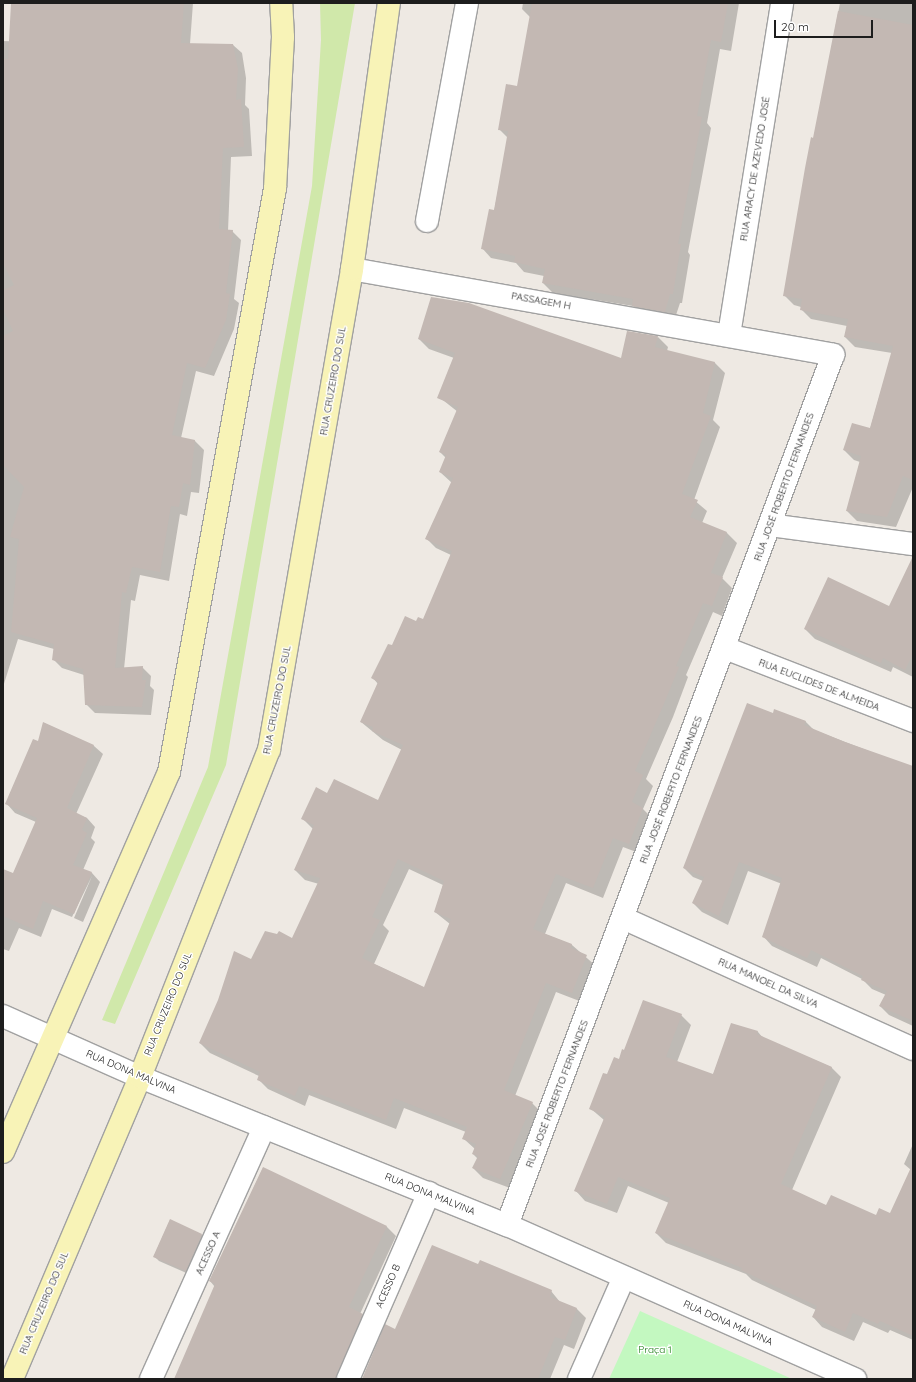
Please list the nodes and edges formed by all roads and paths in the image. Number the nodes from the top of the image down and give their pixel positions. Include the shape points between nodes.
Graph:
1 (281, 3) edge
2 (389, 3) edge
3 (467, 3) edge
4 (782, 3) edge
5 (427, 221) dead end
6 (352, 269) junction
7 (729, 334) junction
8 (833, 355) joint
9 (770, 525) junction
10 (913, 544) edge
11 (724, 648) junction
12 (913, 721) edge
13 (623, 918) junction
14 (3, 1016) edge
15 (51, 1038) junction
16 (913, 1049) edge
17 (140, 1077) junction
18 (264, 1127) junction
19 (3, 1152) edge
20 (429, 1193) junction
21 (507, 1225) junction
22 (624, 1278) junction
23 (12, 1379) edge
24 (151, 1379) edge
25 (348, 1379) edge
26 (579, 1379) edge
27 (855, 1379) edge

1 - 15 main road via 283,37 275,189 169,772
2 - 6 main road, RUA CRUZEIRO DO SUL
3 - 5 street
4 - 7 street, RUA ARACY DE AZEVEDO JOSÉ
6 - 7 street, PASSAGEM H
6 - 17 main road, RUA CRUZEIRO DO SUL via 269,750
7 - 8 street, PASSAGEM H
8 - 9 street, RUA JOSÉ ROBERTO FERNANDES
9 - 10 street
9 - 11 street, RUA JOSÉ ROBERTO FERNANDES
11 - 12 street, RUA EUCLIDES DE ALMEIDA
11 - 13 street, RUA JOSÉ ROBERTO FERNANDES
13 - 16 street, RUA MANOEL DA SILVA
13 - 21 street, RUA JOSÉ ROBERTO FERNANDES
14 - 15 street, RUA DONA MALVINA
15 - 17 street, RUA DONA MALVINA
15 - 19 main road
17 - 18 street, RUA DONA MALVINA
17 - 23 main road, RUA CRUZEIRO DO SUL
18 - 20 street, RUA DONA MALVINA
18 - 24 street, ACESSO A
20 - 21 street, RUA DONA MALVINA
20 - 25 street, ACESSO B
21 - 22 street, RUA DONA MALVINA
22 - 26 street
22 - 27 street, RUA DONA MALVINA

